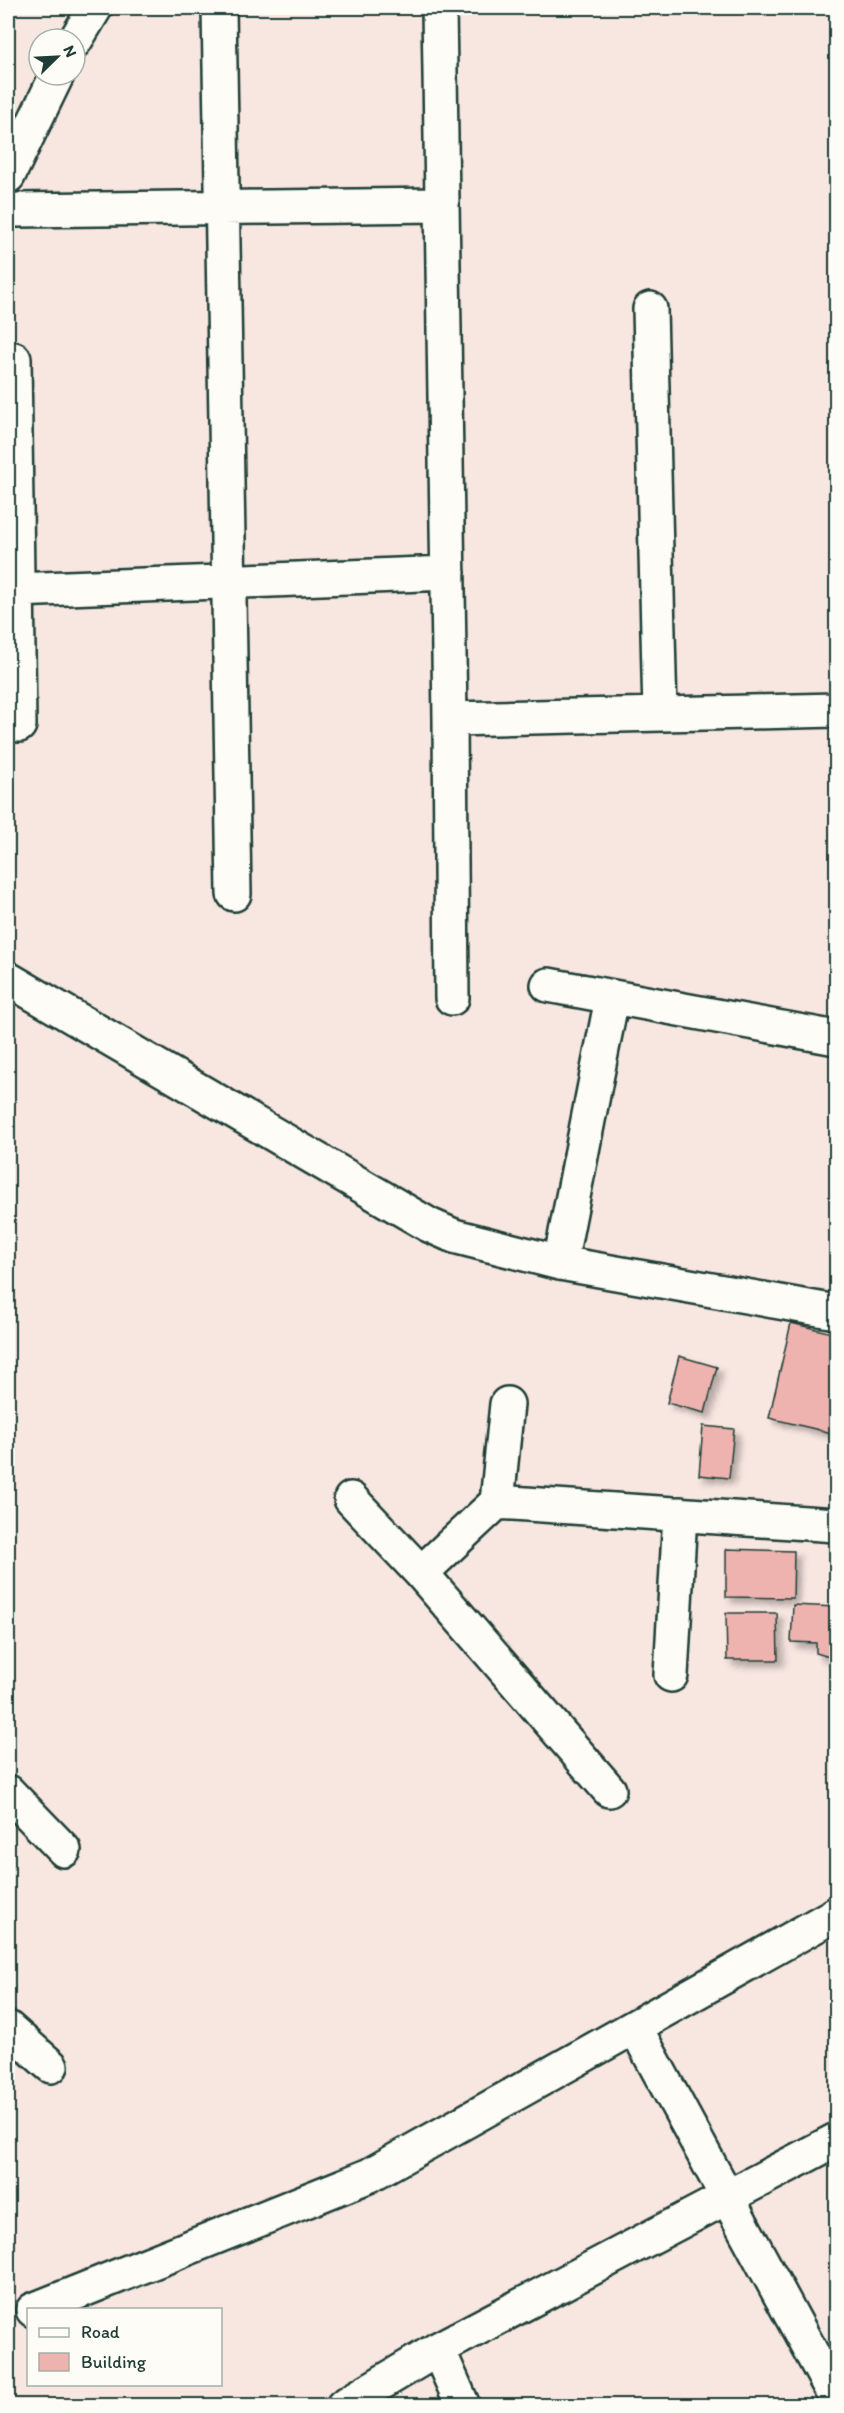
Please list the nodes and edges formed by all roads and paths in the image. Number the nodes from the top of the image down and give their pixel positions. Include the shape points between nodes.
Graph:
1 (95, 8) edge
2 (219, 8) edge
3 (439, 8) edge
4 (83, 27) edge
5 (51, 87) edge
6 (8, 176) edge
7 (442, 205) junction
8 (223, 207) junction
9 (18, 210) dead end
10 (650, 309) dead end
11 (14, 359) dead end
12 (448, 573) junction
13 (229, 582) junction
14 (16, 591) junction
15 (837, 710) edge
16 (660, 714) junction
17 (450, 719) junction
18 (19, 725) dead end
19 (234, 894) dead end
20 (8, 979) edge
21 (548, 986) dead end
22 (452, 998) dead end
23 (612, 998) junction
24 (837, 1038) edge
25 (560, 1263) junction
26 (837, 1312) edge
27 (507, 1404) dead end
28 (351, 1499) dead end
29 (497, 1502) junction
30 (680, 1514) junction
31 (837, 1525) edge
32 (421, 1573) junction
33 (671, 1675) dead end
34 (609, 1790) dead end
35 (8, 1792) edge
36 (64, 1850) dead end
37 (837, 1914) edge
38 (634, 2027) junction
39 (8, 2028) edge
40 (51, 2066) dead end
41 (837, 2140) edge
42 (728, 2199) junction
43 (36, 2308) edge
44 (27, 2312) edge
45 (8, 2319) edge
46 (438, 2349) junction
47 (837, 2398) edge
48 (343, 2406) edge
49 (463, 2406) edge

1 - 4 street
2 - 8 street
3 - 7 street
5 - 6 street
7 - 8 street
7 - 12 street
8 - 9 street
8 - 13 street
10 - 16 street
11 - 14 street
12 - 13 street
12 - 17 street
13 - 14 street
13 - 19 street
14 - 18 street
15 - 16 street
16 - 17 street
17 - 22 street
20 - 25 street via 429,1225 454,1236
21 - 23 street
23 - 24 street
23 - 25 street
25 - 26 street
27 - 29 street
28 - 32 street
29 - 30 street
29 - 32 street
30 - 31 street
30 - 33 street
32 - 34 street
35 - 36 street
37 - 38 street
38 - 42 street
38 - 43 street via 368,2176
39 - 40 street
41 - 42 street
42 - 46 street
42 - 47 street
44 - 45 street
46 - 48 street
46 - 49 street

